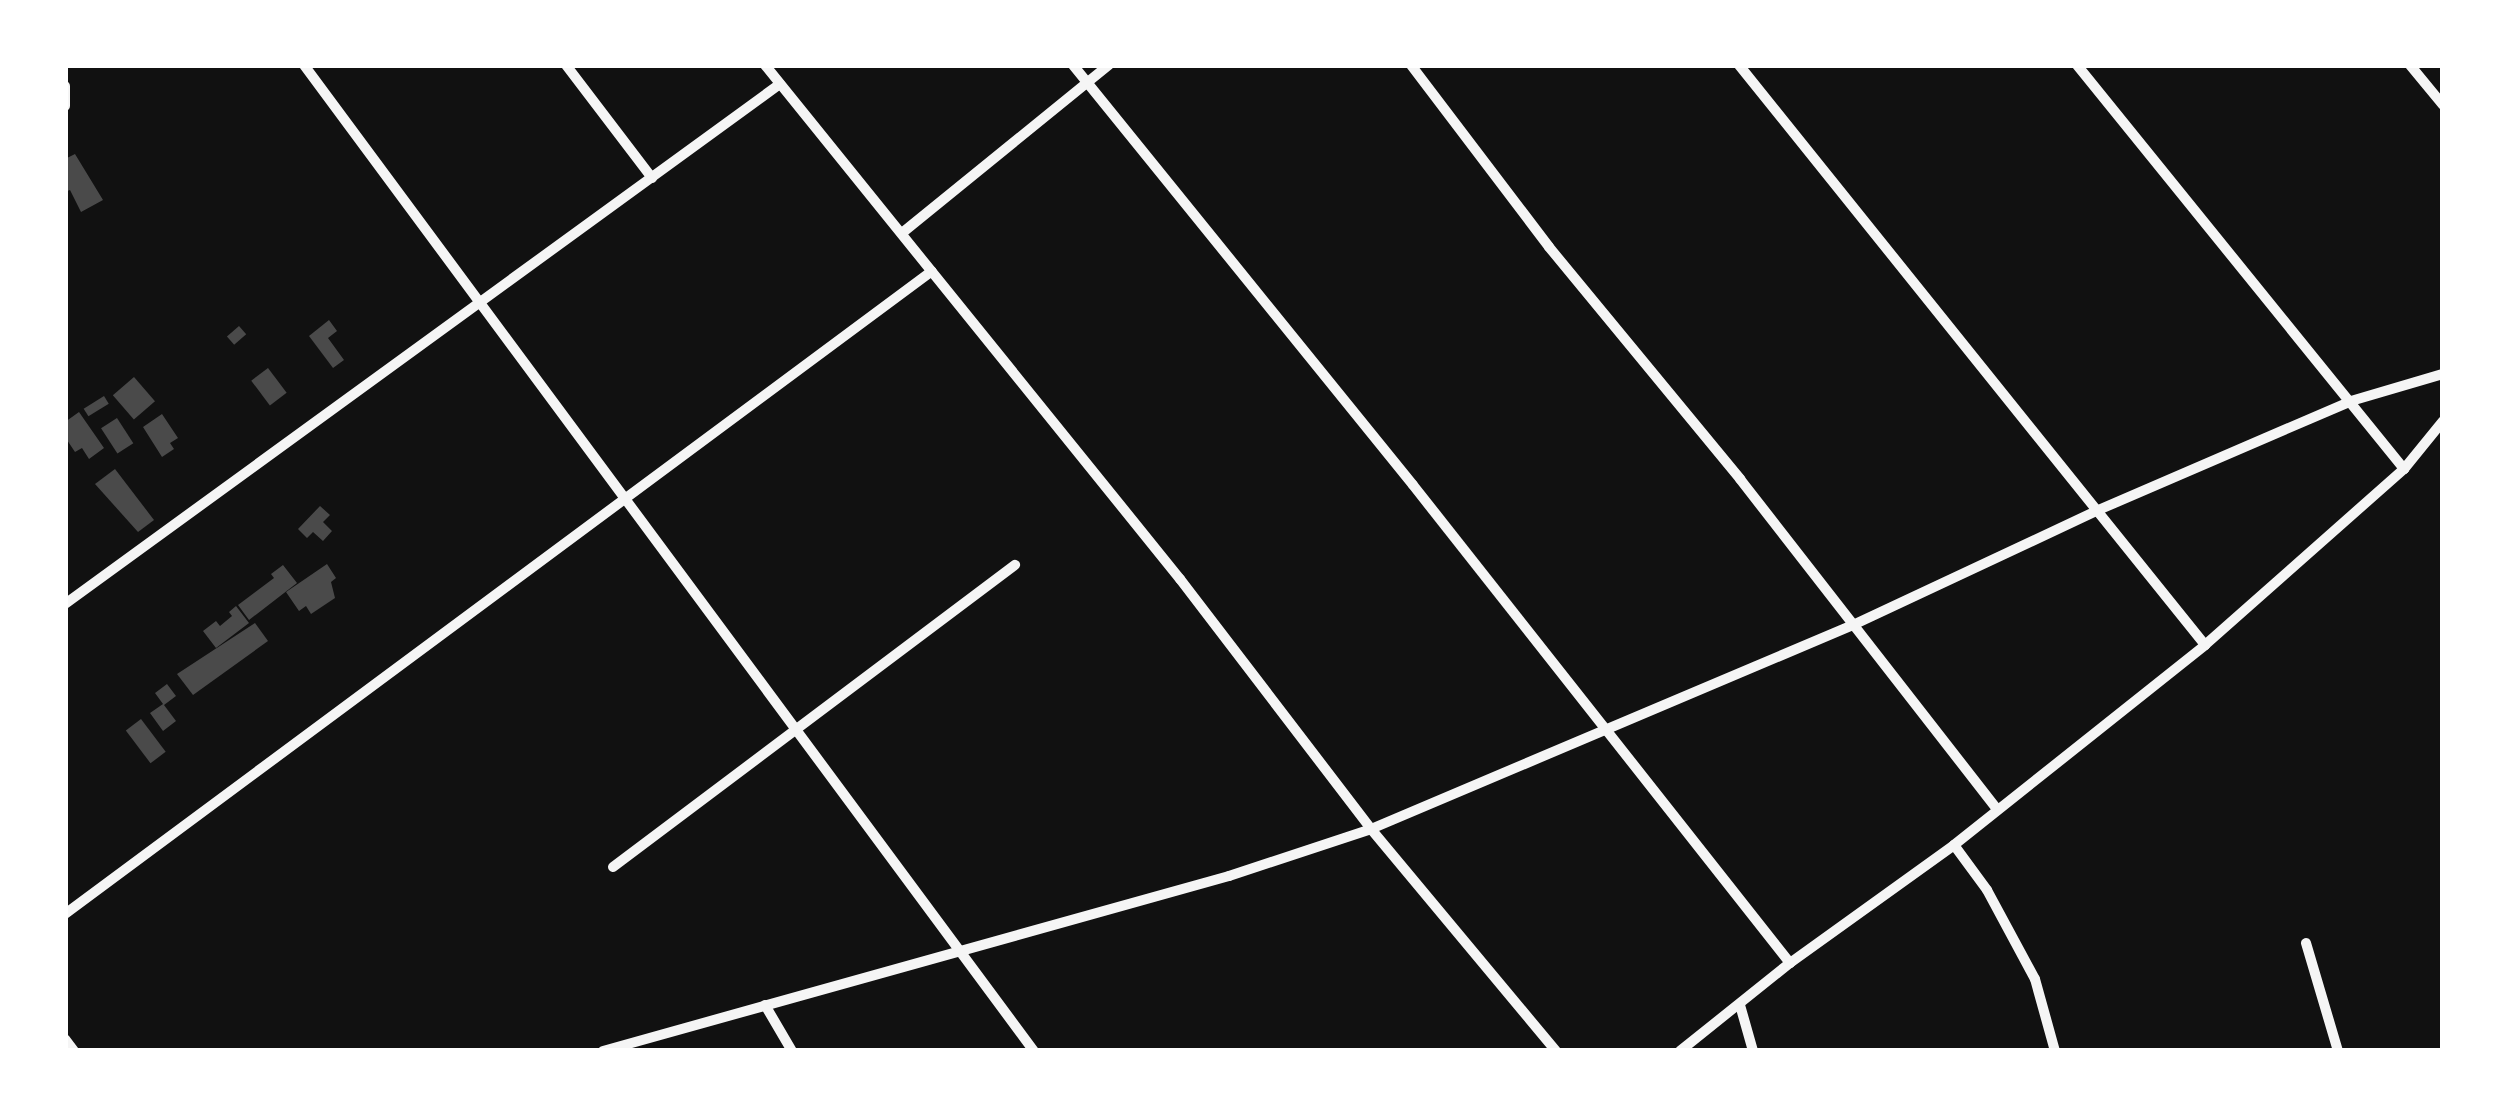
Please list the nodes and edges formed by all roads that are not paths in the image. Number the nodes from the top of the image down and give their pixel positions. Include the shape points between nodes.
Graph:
1 (304, 65) edge
2 (566, 65) edge
3 (765, 65) edge
4 (1073, 65) edge
5 (1110, 65) edge
6 (1411, 65) edge
7 (1739, 65) edge
8 (2077, 65) edge
9 (2410, 65) edge
10 (1087, 82) junction
11 (780, 84) junction
12 (65, 86) edge
13 (2443, 105) edge
14 (65, 106) edge
15 (652, 178) junction
16 (902, 233) junction
17 (932, 272) junction
18 (482, 302) junction
19 (2443, 374) edge
20 (2352, 401) junction
21 (2443, 421) edge
22 (2404, 468) junction
23 (627, 498) junction
24 (2096, 511) junction
25 (1015, 565) dead end
26 (66, 601) edge
27 (1853, 624) junction
28 (2205, 645) junction
29 (798, 729) junction
30 (1604, 731) junction
31 (1996, 809) junction
32 (1371, 829) junction
33 (1954, 845) junction
34 (613, 867) dead end
35 (65, 914) edge
36 (2306, 943) dead end
37 (956, 952) junction
38 (1790, 964) junction
39 (765, 1004) junction
40 (1740, 1005) junction
41 (65, 1039) edge
42 (74, 1051) edge
43 (603, 1051) edge
44 (792, 1051) edge
45 (1034, 1051) edge
46 (1556, 1051) edge
47 (1680, 1051) edge
48 (1754, 1051) edge
49 (2055, 1051) edge
50 (2338, 1051) edge

1 - 18 street
2 - 15 street
3 - 11 street
4 - 10 street
5 - 10 street
6 - 27 street
7 - 24 street
8 - 20 street
9 - 13 street
10 - 16 street
10 - 30 street
11 - 15 street
11 - 16 street
12 - 14 street
15 - 18 street
16 - 17 street
17 - 23 street
17 - 32 street
18 - 23 street
18 - 26 street
19 - 20 street
20 - 22 street
20 - 24 street
21 - 22 street
22 - 28 street
23 - 29 street
23 - 35 street
24 - 27 street
24 - 28 street
25 - 29 street
27 - 30 street
27 - 31 street
28 - 31 street
29 - 34 street
29 - 37 street
30 - 32 street
30 - 38 street
31 - 33 street
32 - 37 street
32 - 46 street
33 - 38 street
33 - 49 street via 1987,890 2034,979
36 - 50 street
37 - 39 street
37 - 45 street
38 - 40 street
39 - 43 street
39 - 44 street
40 - 47 street
40 - 48 street
41 - 42 street

